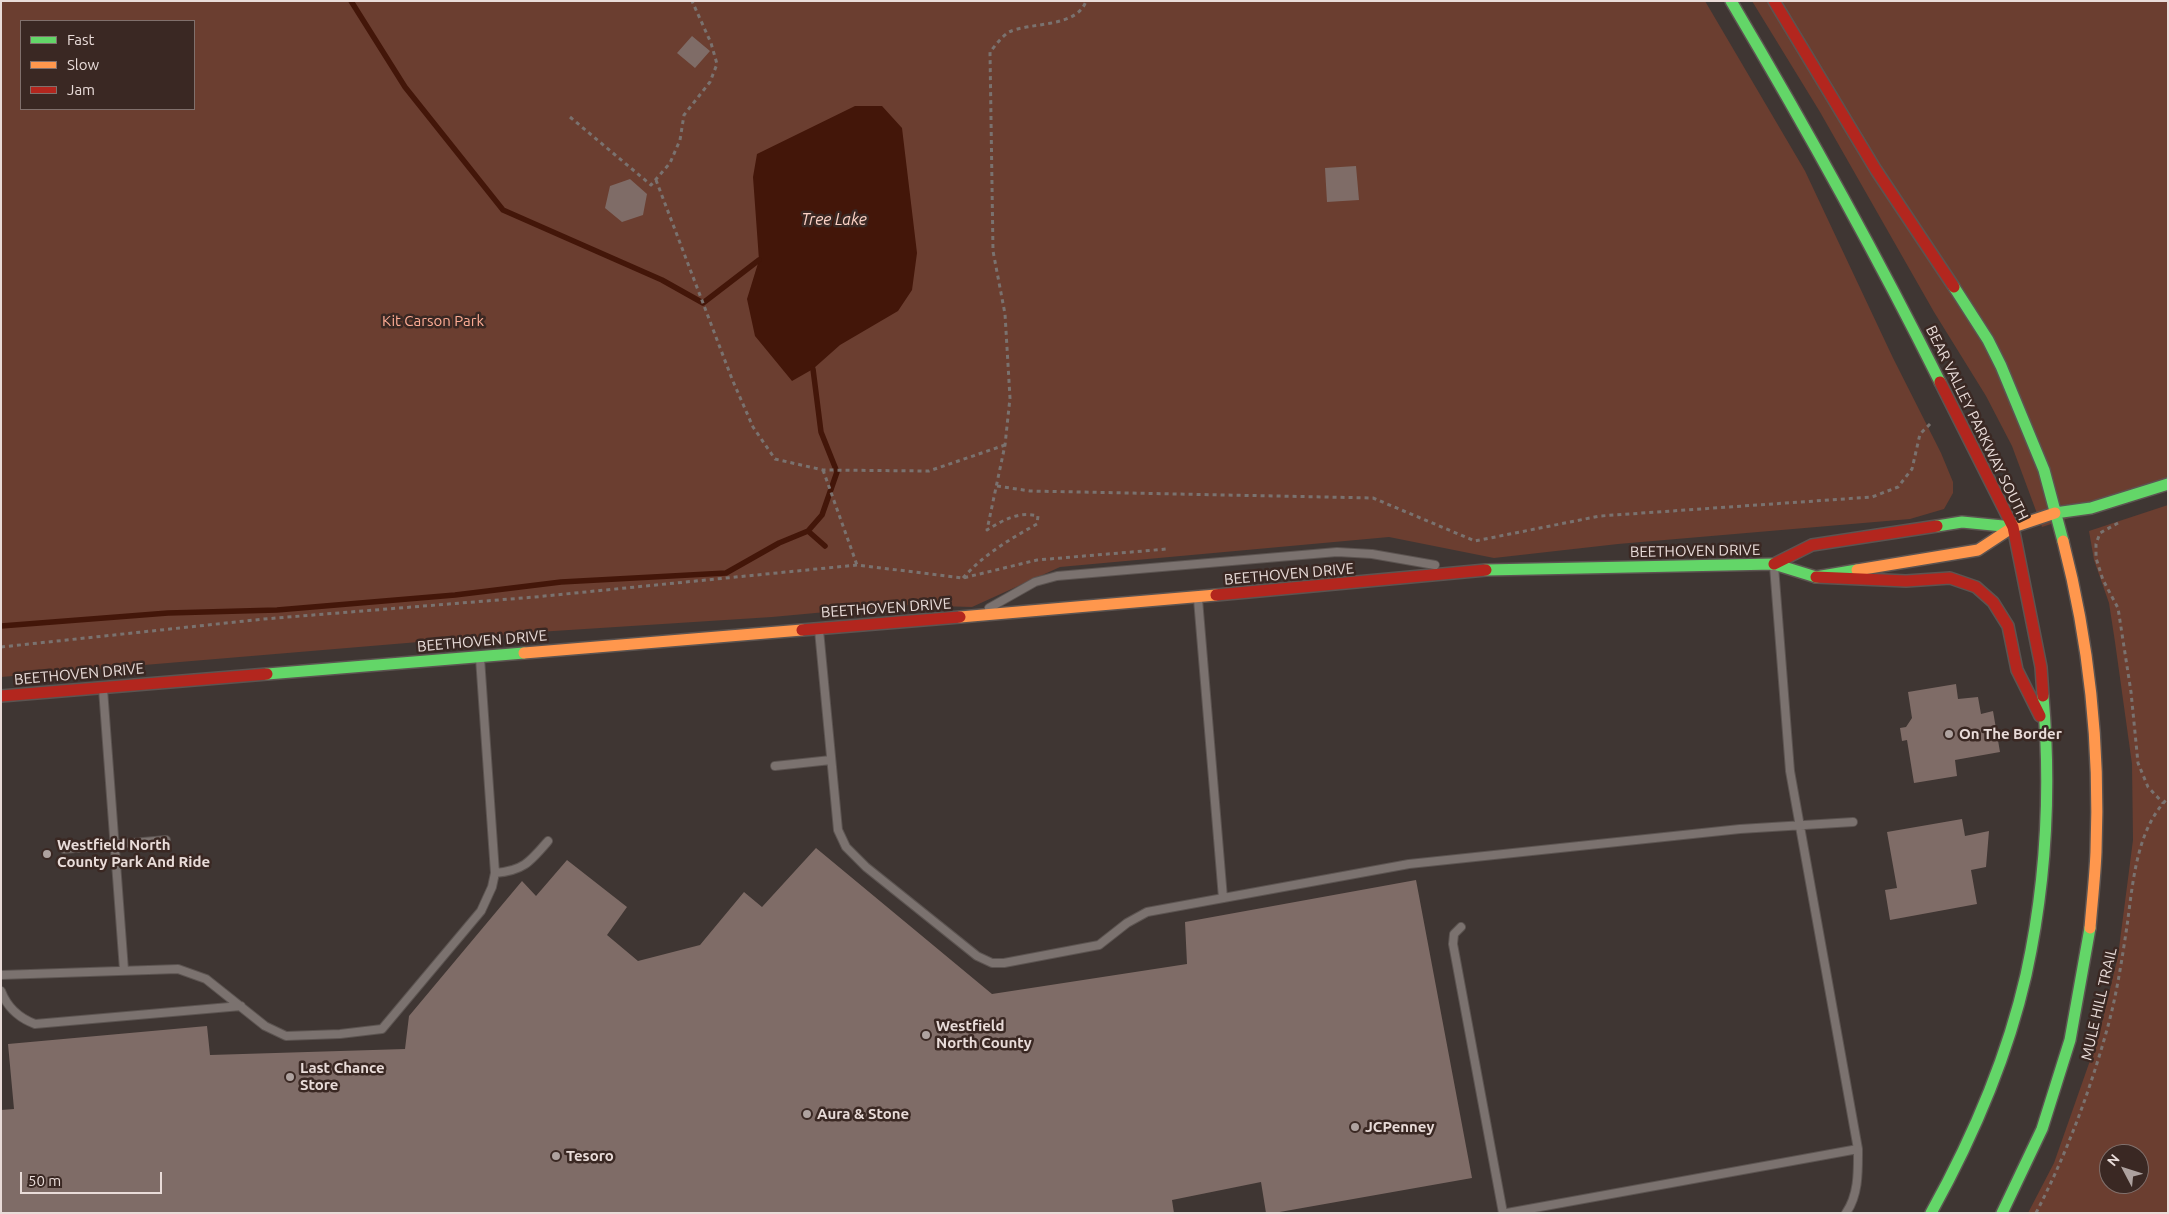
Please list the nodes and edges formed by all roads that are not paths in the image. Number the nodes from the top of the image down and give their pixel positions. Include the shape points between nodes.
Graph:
1 (1731, 1) edge
2 (1774, 1) edge
3 (2168, 484) edge
4 (2056, 513) junction
5 (2013, 527) junction
6 (1774, 564) junction
7 (1464, 571) junction
8 (1816, 577) junction
9 (1198, 598) junction
10 (974, 616) junction
11 (819, 628) junction
12 (480, 656) junction
13 (102, 687) junction
14 (1, 696) edge
15 (2047, 730) junction
16 (831, 760) junction
17 (775, 766) dead end
18 (1853, 822) dead end
19 (1801, 824) junction
20 (166, 840) dead end
21 (548, 841) dead end
22 (114, 845) junction
23 (64, 849) dead end
24 (495, 874) junction
25 (1223, 898) junction
26 (1461, 927) dead end
27 (124, 970) junction
28 (1, 975) edge
29 (1, 991) edge
30 (240, 1006) junction
31 (1858, 1149) junction
32 (1503, 1213) edge
33 (1507, 1213) edge
34 (1846, 1213) edge
35 (1931, 1213) edge
36 (2002, 1213) edge

1 - 5 main road, BEAR VALLEY PARKWAY SOUTH via 1805,125 1890,282
2 - 4 main road via 1878,173 1989,341 2046,476
3 - 4 main road, BEETHOVEN DRIVE via 2091,508
4 - 5 main road, BEETHOVEN DRIVE
4 - 36 main road via 2081,623 2096,749 2091,935 2077,1011 2058,1086
5 - 6 main road, BEETHOVEN DRIVE via 1962,522 1812,545
5 - 8 main road, BEETHOVEN DRIVE via 1978,550
5 - 15 main road, BEAR VALLEY PARKWAY SOUTH via 2041,667
6 - 7 main road, BEETHOVEN DRIVE
6 - 8 main road, BEETHOVEN DRIVE
6 - 19 lane via 1786,736
7 - 9 main road, BEETHOVEN DRIVE
7 - 10 lane via 1372,554 1337,552 1057,576 1035,582
8 - 15 main road via 1906,581 1950,578 1976,587 2001,611 2008,626 2017,670
9 - 10 main road, BEETHOVEN DRIVE
9 - 25 lane
10 - 11 main road, BEETHOVEN DRIVE
11 - 12 main road, BEETHOVEN DRIVE
11 - 16 lane
12 - 13 main road, BEETHOVEN DRIVE
12 - 24 lane
13 - 14 main road, BEETHOVEN DRIVE
13 - 22 lane
15 - 35 main road, BEAR VALLEY PARKWAY SOUTH via 2040,893 2026,975 1982,1108
16 - 17 lane
16 - 25 lane via 838,830 846,847 866,867 984,960 1004,963 1098,945 1127,922 1147,912
18 - 19 lane
19 - 25 lane via 1409,864
19 - 31 lane
20 - 22 lane
21 - 24 lane via 525,866 513,872
22 - 23 lane
22 - 27 lane
24 - 30 lane via 481,910 382,1029 286,1036 265,1026
26 - 32 lane via 1454,934 1453,944
27 - 28 lane
27 - 30 lane via 178,969 193,972
29 - 30 lane via 6,1003 25,1020 35,1024
31 - 33 lane
31 - 34 lane via 1858,1181

